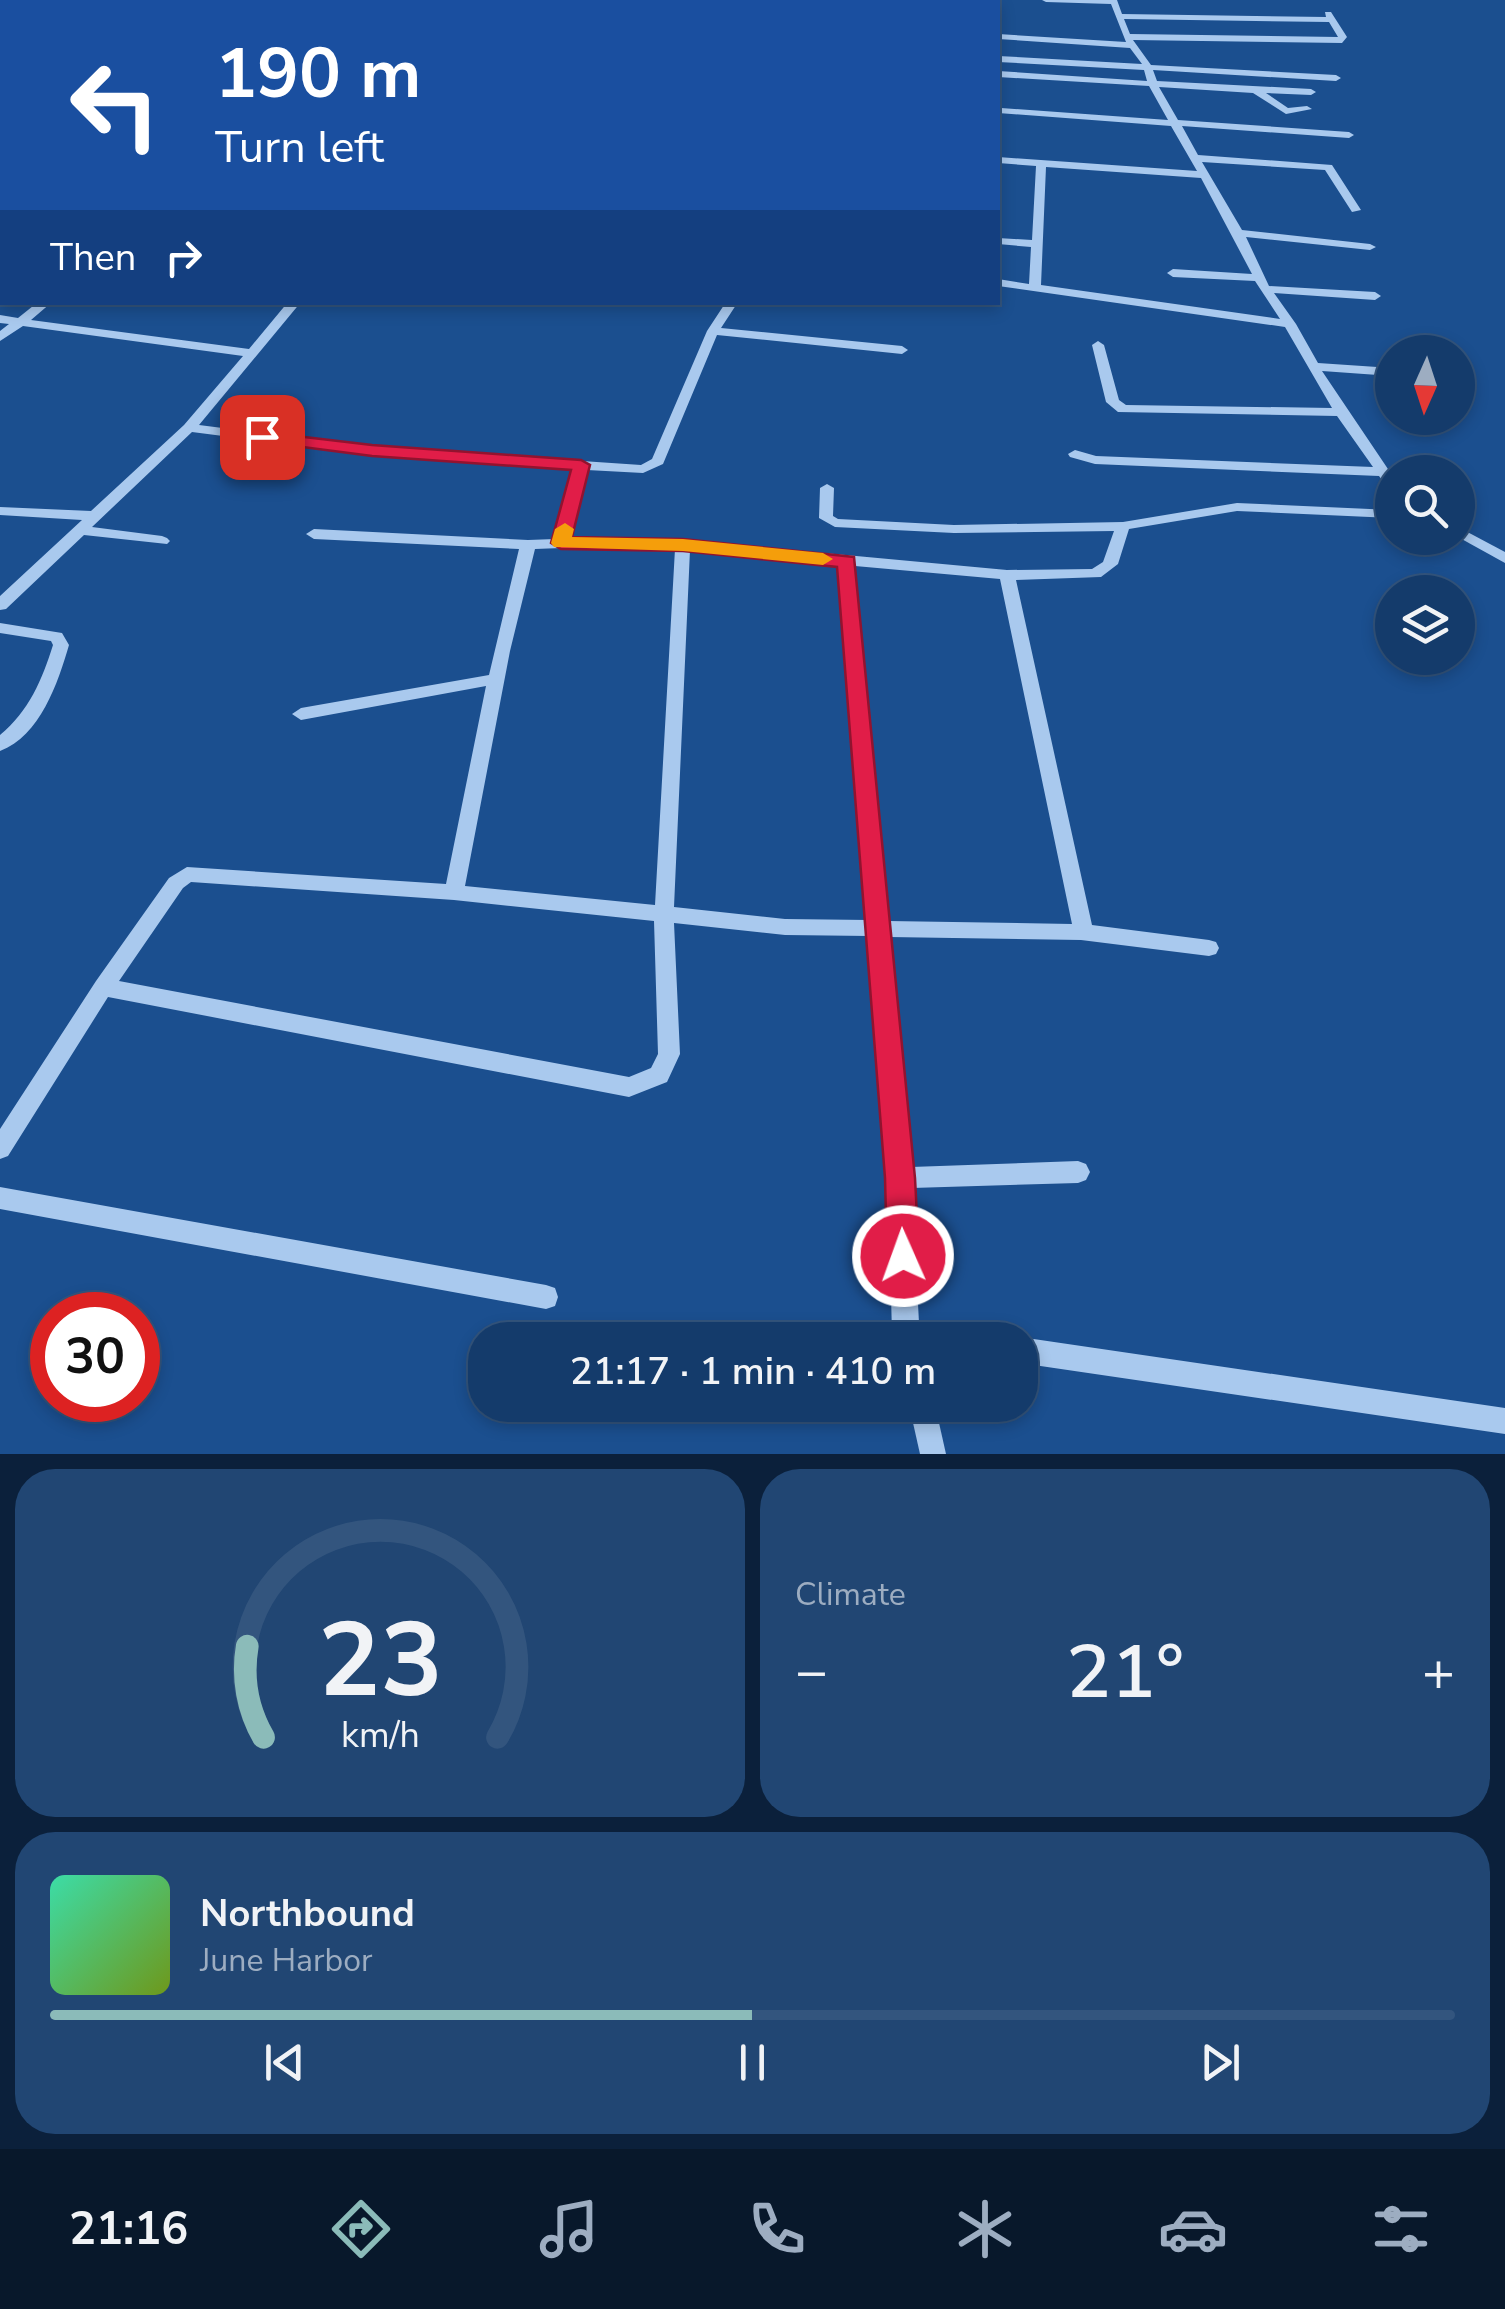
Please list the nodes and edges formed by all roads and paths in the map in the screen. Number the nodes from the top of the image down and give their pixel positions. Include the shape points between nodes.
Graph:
1 (1046, 0) edge
2 (1113, 1) edge
3 (1120, 16) junction
4 (1000, 37) edge
5 (1129, 41) junction
6 (1000, 59) edge
7 (1148, 67) junction
8 (1000, 74) edge
9 (1336, 78) dead end
10 (1154, 85) junction
11 (1255, 90) junction
12 (1311, 92) dead end
13 (1307, 109) dead end
14 (1001, 111) dead end
15 (1174, 123) junction
16 (1349, 135) dead end
17 (1195, 158) junction
18 (1000, 160) edge
19 (1040, 162) junction
20 (1204, 175) junction
21 (1356, 210) dead end
22 (1238, 234) junction
23 (1000, 241) edge
24 (1037, 244) junction
25 (1370, 247) dead end
26 (1173, 273) dead end
27 (1000, 282) edge
28 (1262, 284) junction
29 (1035, 287) junction
30 (1375, 296) dead end
31 (42, 305) edge
32 (291, 305) edge
33 (730, 305) edge
34 (0, 318) edge
35 (21, 322) junction
36 (1290, 324) junction
37 (714, 331) junction
38 (0, 338) edge
39 (1098, 345) dead end
40 (902, 350) dead end
41 (249, 353) junction
42 (1316, 367) junction
43 (1375, 371) edge
44 (1345, 412) junction
45 (189, 428) junction
46 (1075, 454) dead end
47 (1375, 458) edge
48 (581, 465) junction
49 (1375, 477) edge
50 (826, 488) dead end
51 (0, 511) edge
52 (1375, 513) edge
53 (97, 516) junction
54 (1123, 526) junction
55 (80, 530) junction
56 (314, 534) dead end
57 (1475, 541) edge
58 (162, 542) dead end
59 (561, 543) junction
60 (528, 545) junction
61 (683, 545) junction
62 (1505, 558) edge
63 (847, 562) junction
64 (1006, 575) junction
65 (0, 605) edge
66 (0, 628) edge
67 (496, 679) junction
68 (301, 714) dead end
69 (0, 744) edge
70 (454, 892) junction
71 (664, 916) junction
72 (878, 930) junction
73 (1081, 932) junction
74 (1209, 948) dead end
75 (104, 987) junction
76 (0, 1149) edge
77 (1078, 1172) dead end
78 (900, 1178) junction
79 (0, 1198) edge
80 (546, 1296) dead end
81 (905, 1322) edge
82 (1038, 1353) edge
83 (1505, 1421) edge
84 (926, 1422) edge
85 (933, 1454) edge

1 - 2 street
2 - 3 street
3 - 5 street
3 - 5 street via 1330,17 1343,37
4 - 5 street
5 - 7 street
6 - 7 street
7 - 9 street
7 - 10 street
8 - 10 street
10 - 11 street
10 - 15 street
11 - 12 street
11 - 13 street via 1286,110
14 - 15 street
15 - 16 street
15 - 17 street
17 - 20 street
17 - 21 street via 1328,167
18 - 19 street
19 - 20 street
19 - 24 street
20 - 22 street
22 - 25 street
22 - 28 street
23 - 24 street
24 - 29 street
26 - 28 street
27 - 29 street
28 - 30 street
28 - 36 street
29 - 36 street
31 - 35 street
32 - 41 street
33 - 37 street
34 - 35 street
35 - 38 street
35 - 41 street
36 - 42 street
37 - 40 street
37 - 48 street via 658,461 633,470
39 - 44 street via 1114,402 1123,409
41 - 45 street
42 - 43 street
42 - 44 street
44 - 47 street
45 - 48 street
45 - 53 street
46 - 49 street
48 - 59 street
50 - 54 street via 826,518 835,523
51 - 53 street
52 - 54 street via 1238,508
53 - 55 street
54 - 64 street via 1110,564 1096,574
55 - 58 street
55 - 65 street
56 - 60 street
57 - 62 street
59 - 60 street
59 - 61 street
60 - 67 street
61 - 63 street
61 - 71 street
63 - 64 street
63 - 72 street
64 - 73 street
66 - 69 street via 42,633 61,645 26,725
67 - 68 street
67 - 70 street
70 - 71 street
70 - 75 street via 187,874
71 - 72 street
71 - 75 street via 669,1054 659,1075 629,1086
72 - 73 street
72 - 78 street
73 - 74 street
75 - 76 street
77 - 78 street
78 - 81 street
79 - 80 street
82 - 83 street
84 - 85 street

